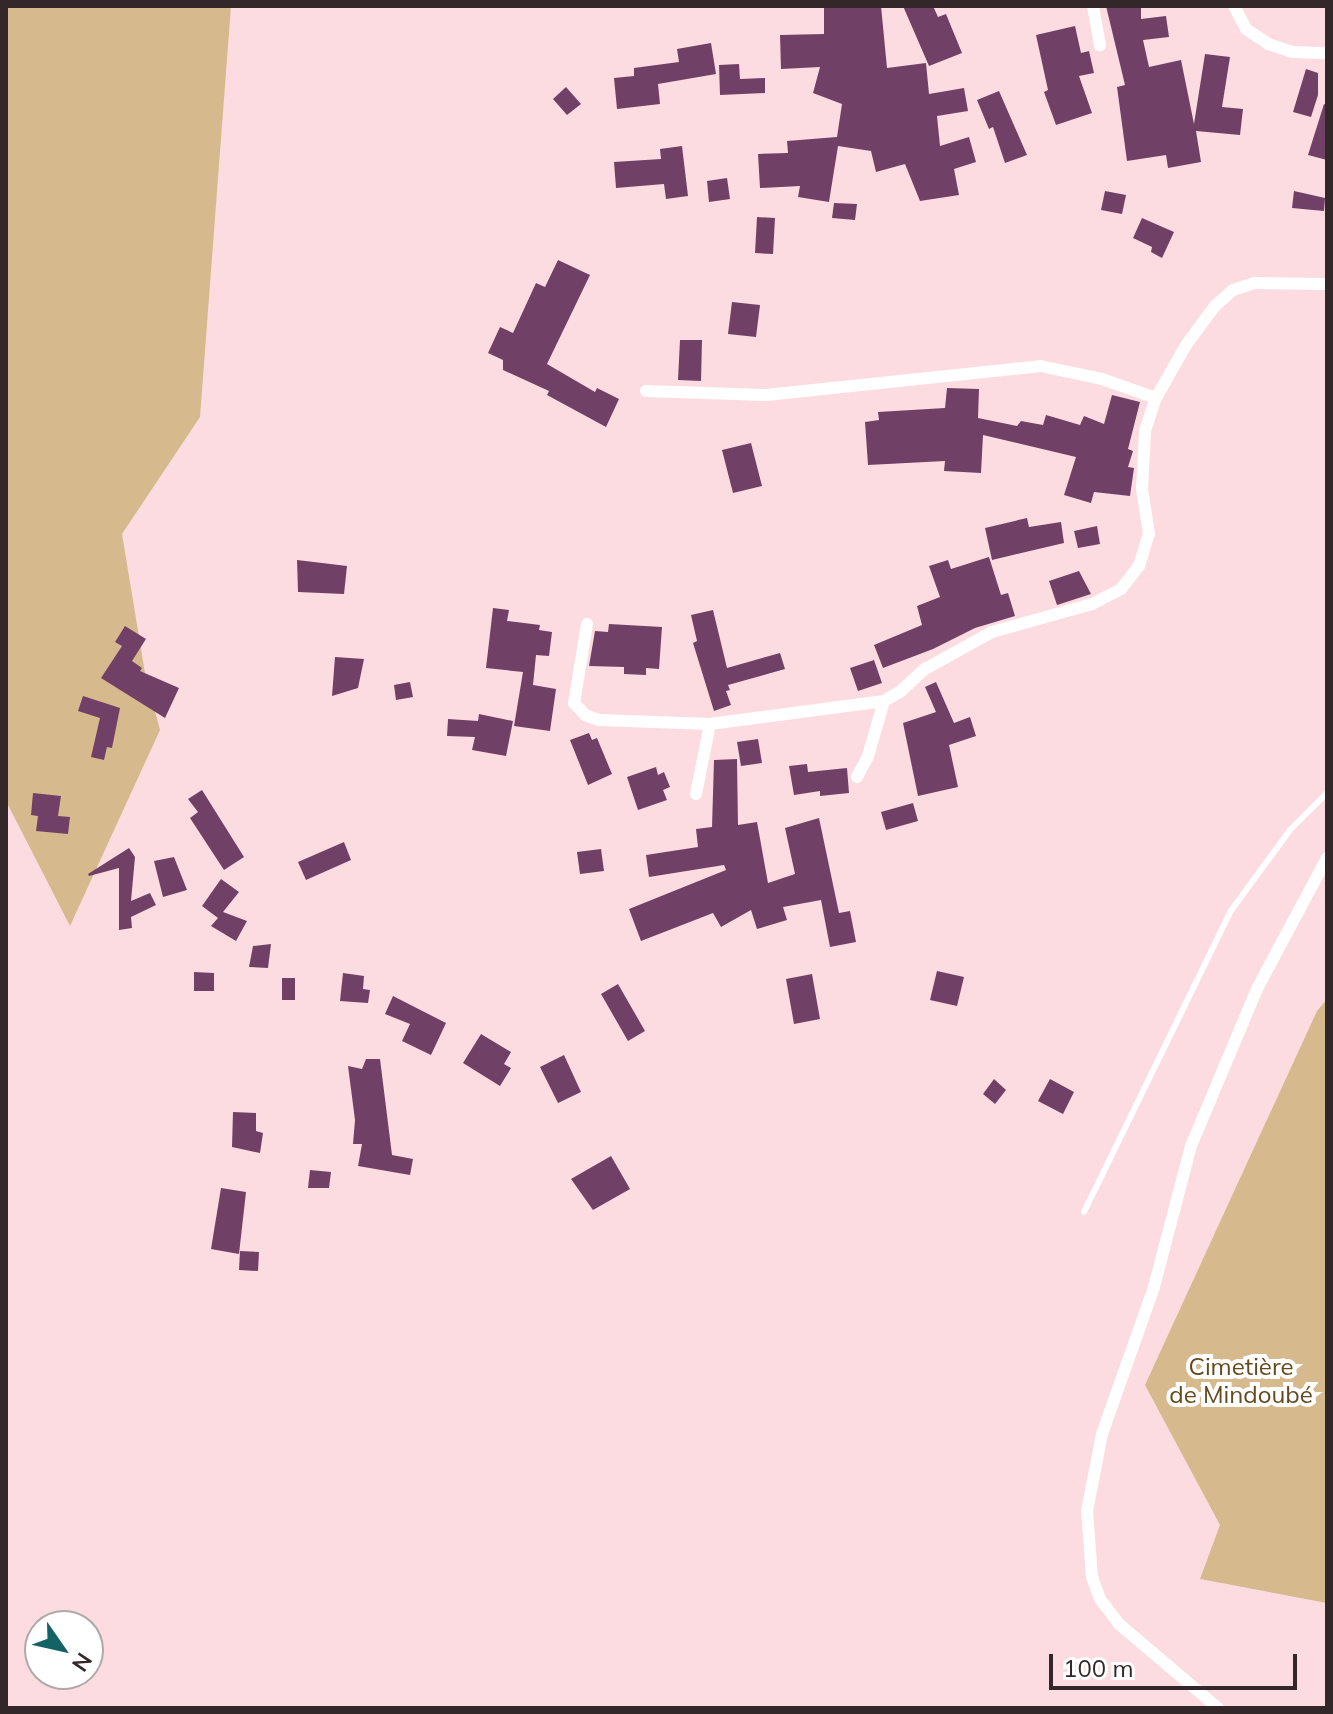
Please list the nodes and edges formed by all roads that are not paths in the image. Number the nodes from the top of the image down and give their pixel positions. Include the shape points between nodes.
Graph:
1 (1093, 6) edge
2 (1234, 6) edge
3 (1100, 45) dead end
4 (1327, 53) edge
5 (1327, 284) edge
6 (646, 391) dead end
7 (1156, 398) junction
8 (587, 624) dead end
9 (884, 701) junction
10 (710, 724) junction
11 (857, 777) dead end
12 (1327, 793) edge
13 (696, 794) dead end
14 (1327, 858) edge
15 (1084, 1212) dead end
16 (1218, 1708) edge

1 - 3 street
2 - 4 street via 1246,29 1268,44 1293,52
5 - 7 street via 1255,283 1233,290 1186,345
6 - 7 street via 766,395 1040,366
7 - 9 street via 1145,431 1142,489 1149,534 1139,566 1121,589 1092,604 992,632 925,669
8 - 10 street via 574,703 585,715
9 - 10 street
9 - 11 street
10 - 13 street
12 - 15 lane via 1290,830 1230,912
14 - 16 street via 1258,987 1191,1146 1154,1287 1102,1434 1087,1511 1092,1577 1109,1612

